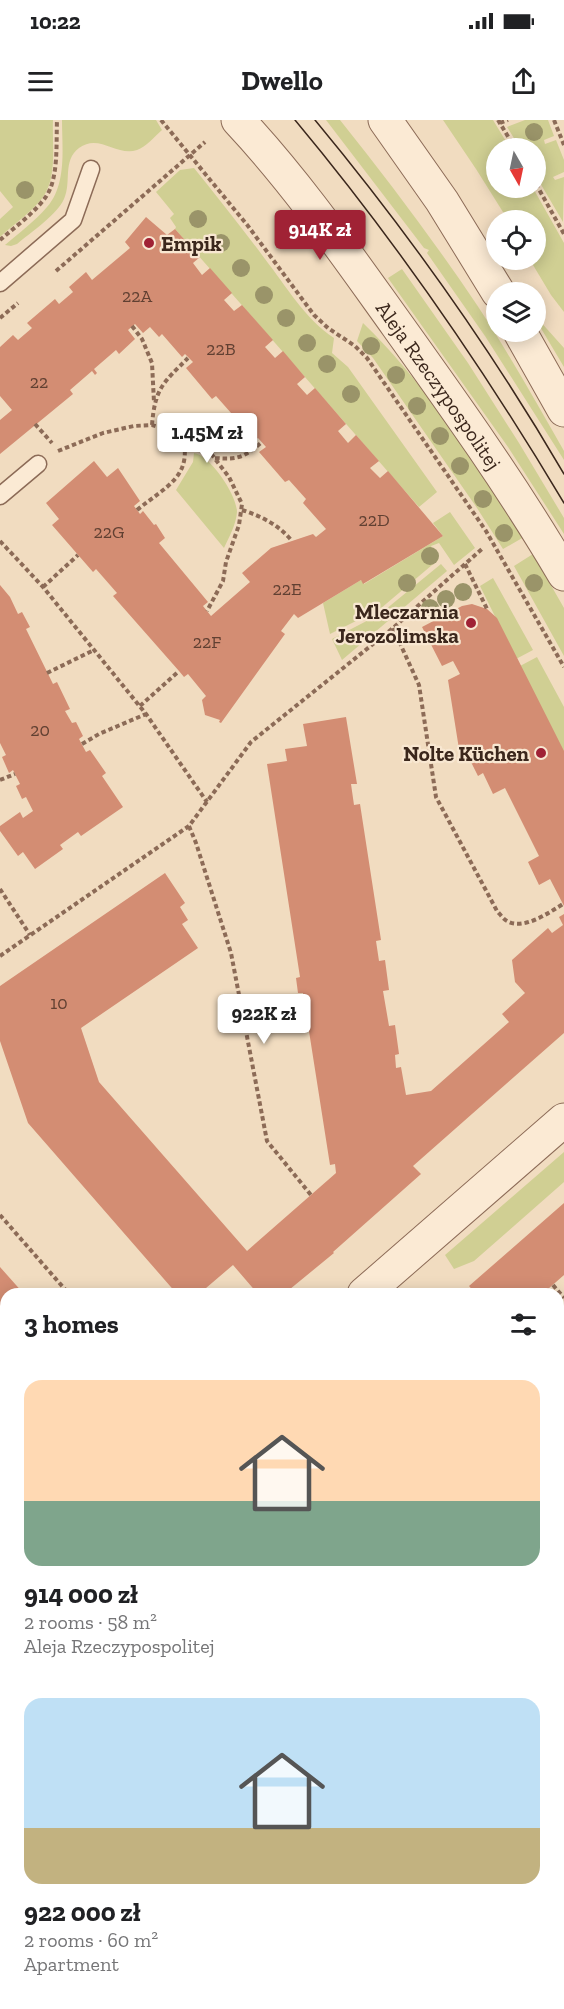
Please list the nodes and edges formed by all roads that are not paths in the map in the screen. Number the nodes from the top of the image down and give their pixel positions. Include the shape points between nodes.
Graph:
1 (238, 120) edge
2 (385, 120) edge
3 (92, 169) dead end
4 (492, 282) edge
5 (0, 283) edge
6 (526, 342) edge
7 (559, 394) edge
8 (38, 464) dead end
9 (0, 496) edge
10 (564, 574) edge
11 (564, 1120) edge
12 (371, 1288) edge

1 - 10 street, Aleja Rzeczypospolitej via 297,188 344,251 503,476
2 - 4 street
3 - 5 lane via 73,220
6 - 7 street
8 - 9 lane
11 - 12 street

